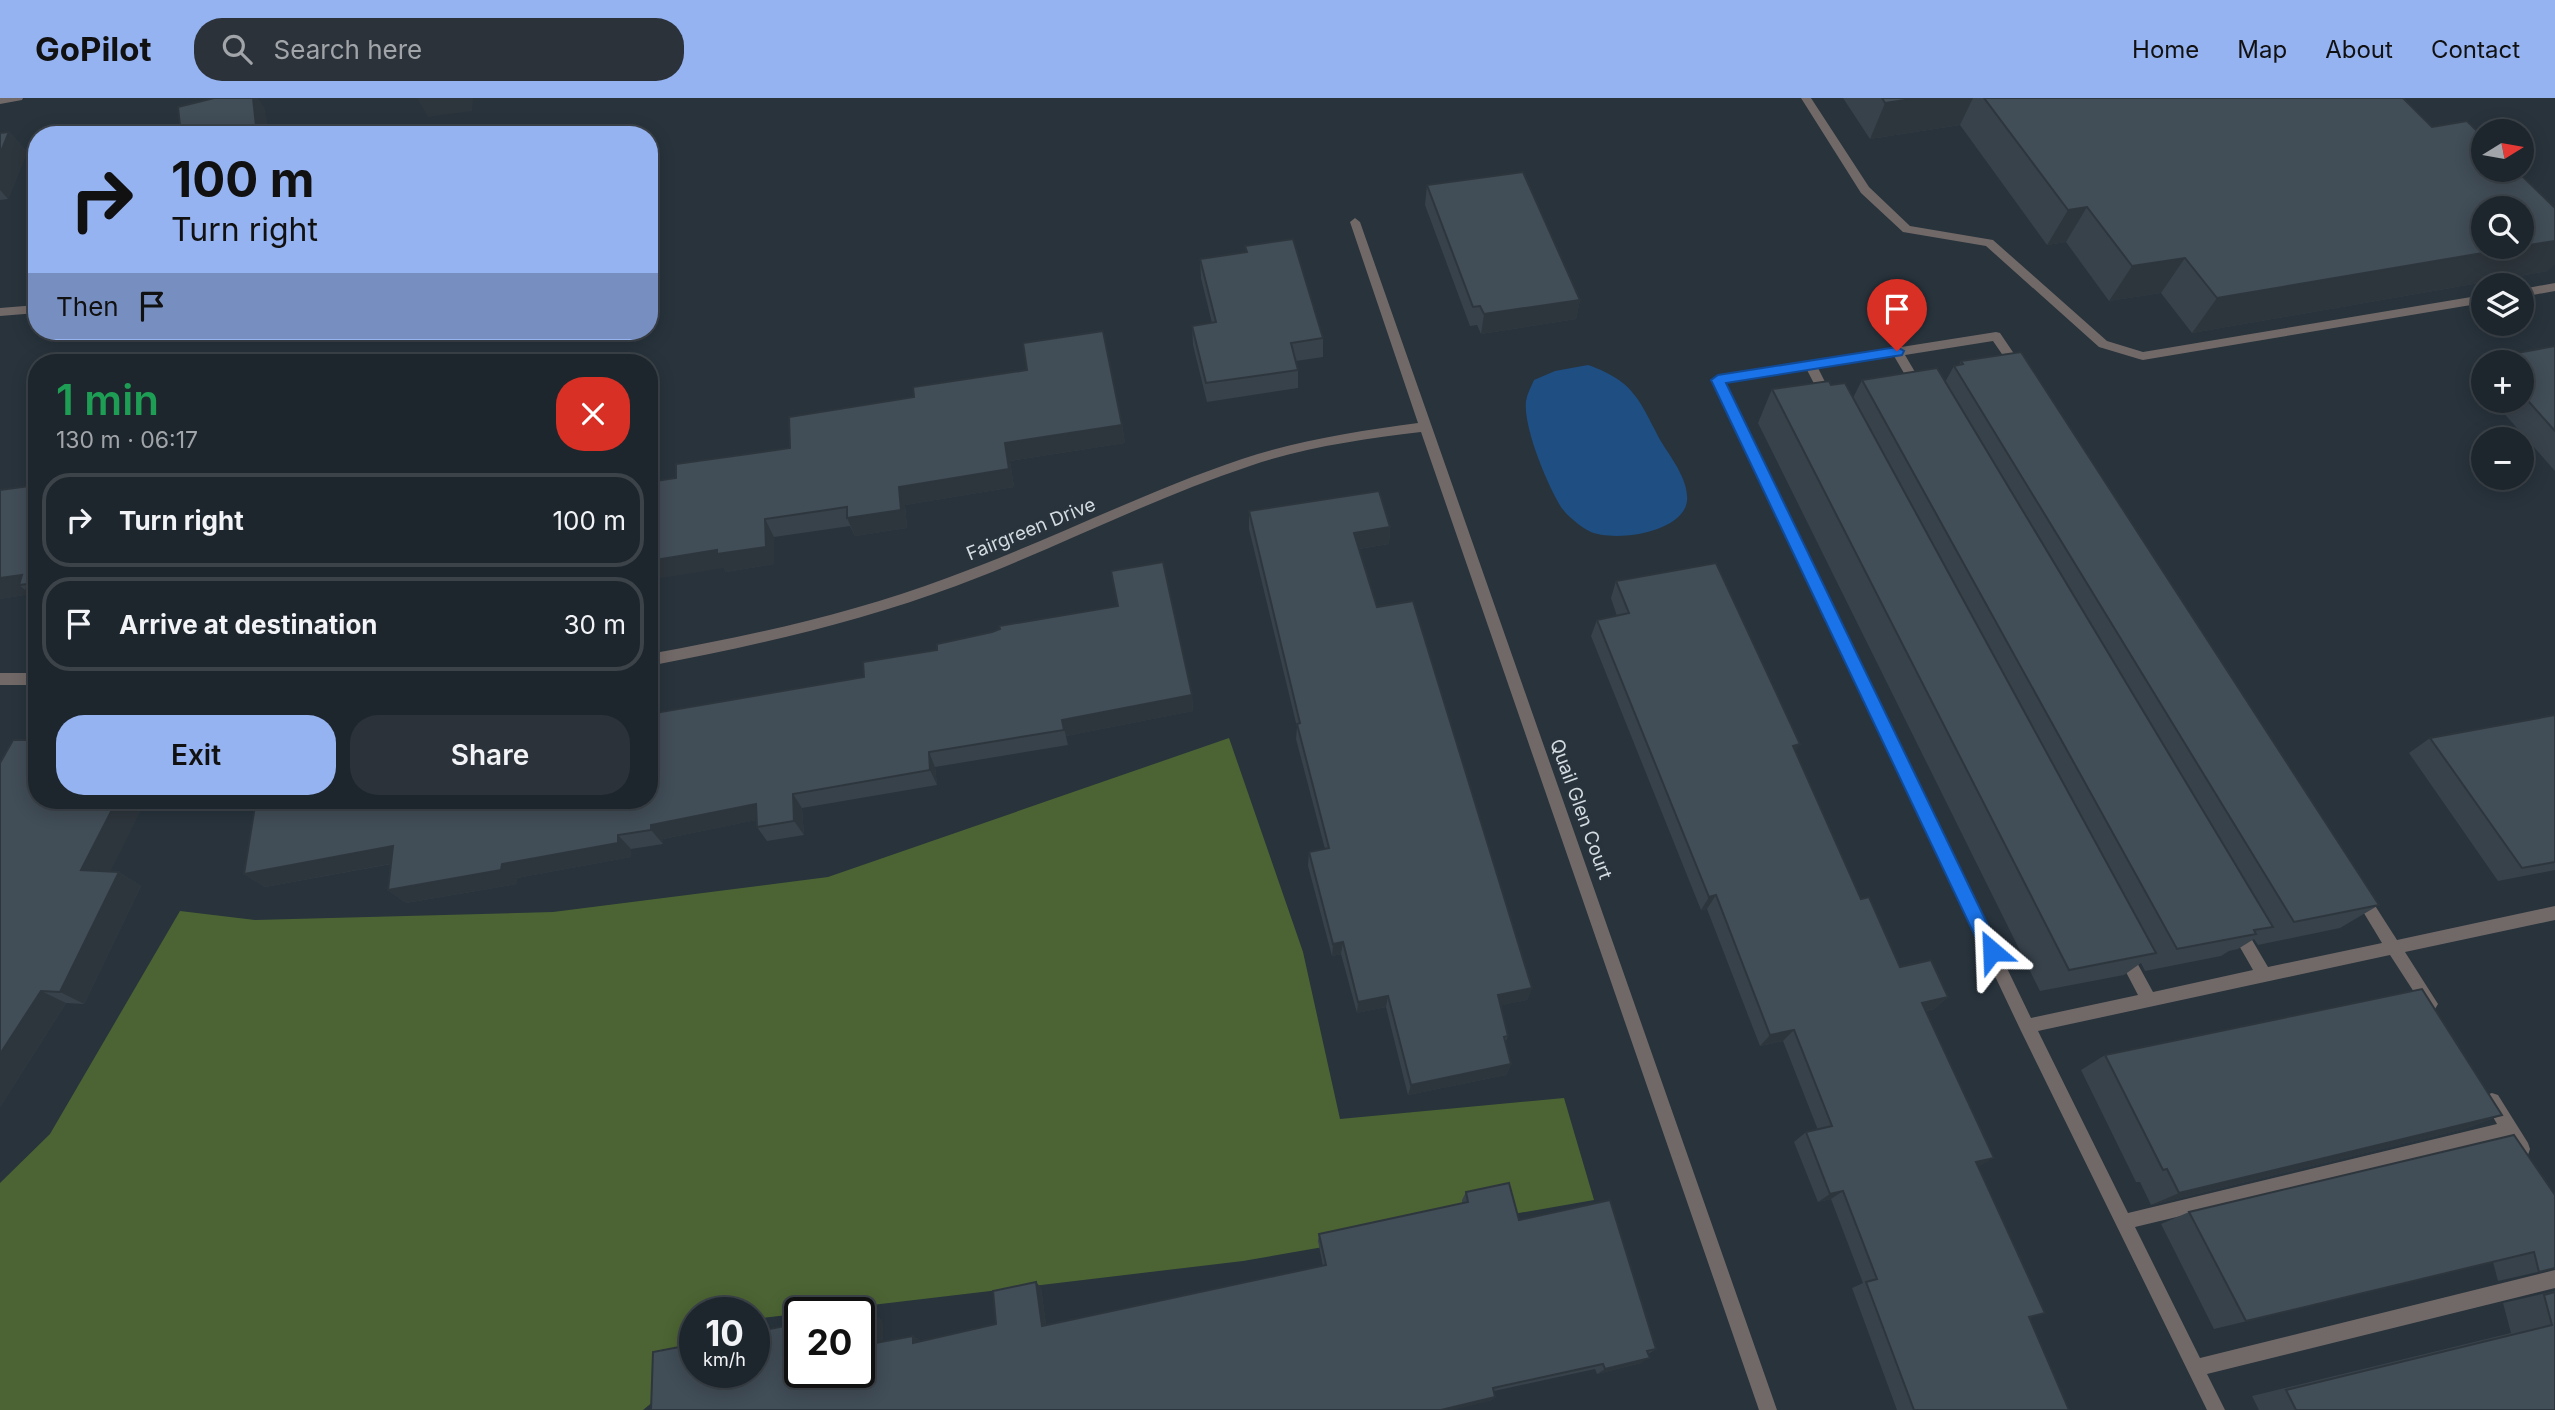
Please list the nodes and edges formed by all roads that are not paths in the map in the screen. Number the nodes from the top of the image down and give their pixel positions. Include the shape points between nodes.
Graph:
1 (18, 98) edge
2 (1806, 98) edge
3 (0, 101) edge
4 (1355, 222) dead end
5 (2555, 287) edge
6 (2534, 291) edge
7 (2471, 301) edge
8 (28, 310) edge
9 (0, 312) edge
10 (1897, 351) junction
11 (1810, 365) junction
12 (2026, 382) edge
13 (1925, 399) edge
14 (1836, 414) edge
15 (1424, 428) junction
16 (658, 658) edge
17 (0, 679) edge
18 (28, 679) edge
19 (2349, 878) edge
20 (2555, 914) edge
21 (2229, 915) edge
22 (2117, 939) edge
23 (2394, 948) junction
24 (2264, 975) junction
25 (2149, 1000) junction
26 (2438, 1016) edge
27 (2027, 1026) junction
28 (2481, 1084) edge
29 (2510, 1129) junction
30 (2529, 1160) edge
31 (2123, 1222) junction
32 (2555, 1279) edge
33 (2196, 1368) junction
34 (1768, 1410) edge
35 (2216, 1410) edge

1 - 3 street
2 - 7 street via 1865,190 1908,229 1989,243 2103,344 2143,356
4 - 15 street, Quail Glen Court
5 - 6 street
8 - 9 street
10 - 11 street
10 - 12 street via 1996,336
10 - 13 street
11 - 14 street
11 - 27 street via 1718,380
15 - 16 street, Fairgreen Drive via 1365,434 1262,458 912,597
15 - 34 street, Quail Glen Court via 1656,1076
17 - 18 street
19 - 23 street
20 - 23 street
21 - 24 street
22 - 25 street
23 - 24 street
23 - 26 street
24 - 25 street
25 - 27 street
27 - 31 street
28 - 29 street
29 - 30 street
29 - 31 street
31 - 33 street
32 - 33 street
33 - 35 street

